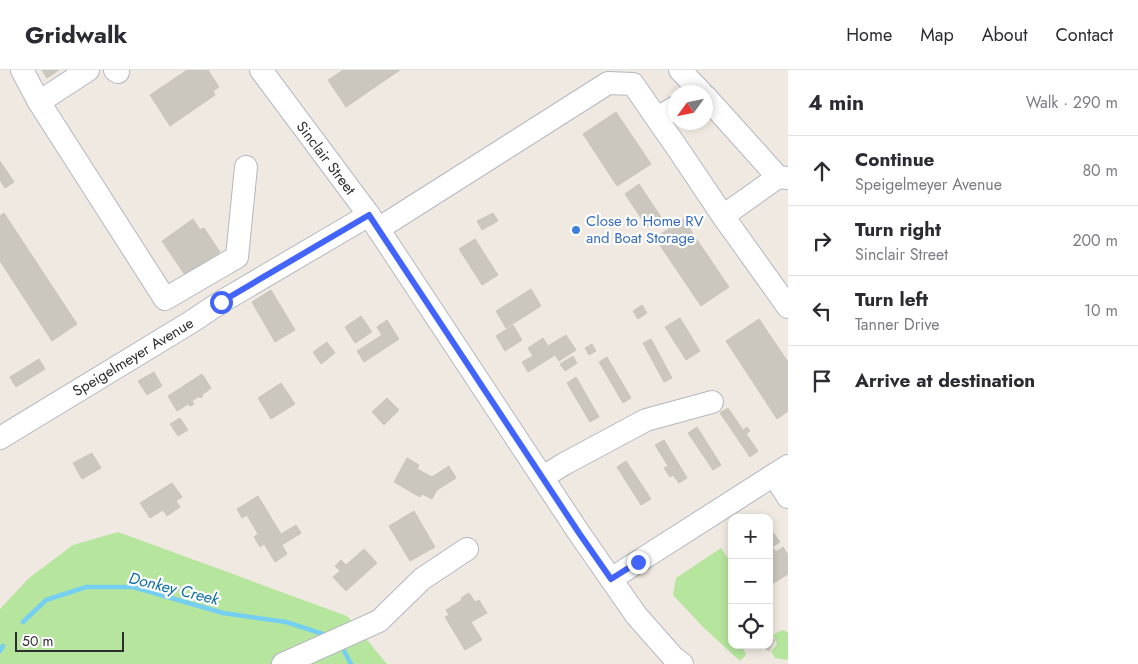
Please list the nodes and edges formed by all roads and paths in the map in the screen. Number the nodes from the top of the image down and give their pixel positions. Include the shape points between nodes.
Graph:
1 (22, 70) edge
2 (88, 70) edge
3 (261, 70) edge
4 (680, 70) edge
5 (694, 85) edge
6 (39, 102) junction
7 (713, 105) edge
8 (666, 113) edge
9 (246, 166) dead end
10 (783, 178) edge
11 (723, 216) junction
12 (373, 222) junction
13 (788, 306) edge
14 (712, 402) dead end
15 (0, 438) edge
16 (781, 470) edge
17 (543, 477) junction
18 (788, 497) edge
19 (467, 549) dead end
20 (611, 579) junction
21 (283, 664) edge
22 (682, 664) edge

1 - 6 street
2 - 6 street
3 - 12 street, Sinclair Street
4 - 5 street
6 - 9 street via 165,299 238,256
7 - 10 street
8 - 11 street
8 - 12 street, Speigelmeyer Avenue via 633,84 608,83
10 - 11 street
11 - 13 street
12 - 15 street, Speigelmeyer Avenue via 221,302
12 - 17 street, Sinclair Street
14 - 17 street via 646,420
16 - 18 street
16 - 20 street
17 - 20 street, Sinclair Street
19 - 21 street via 422,579 379,621
20 - 22 street, Sinclair Street via 636,615

